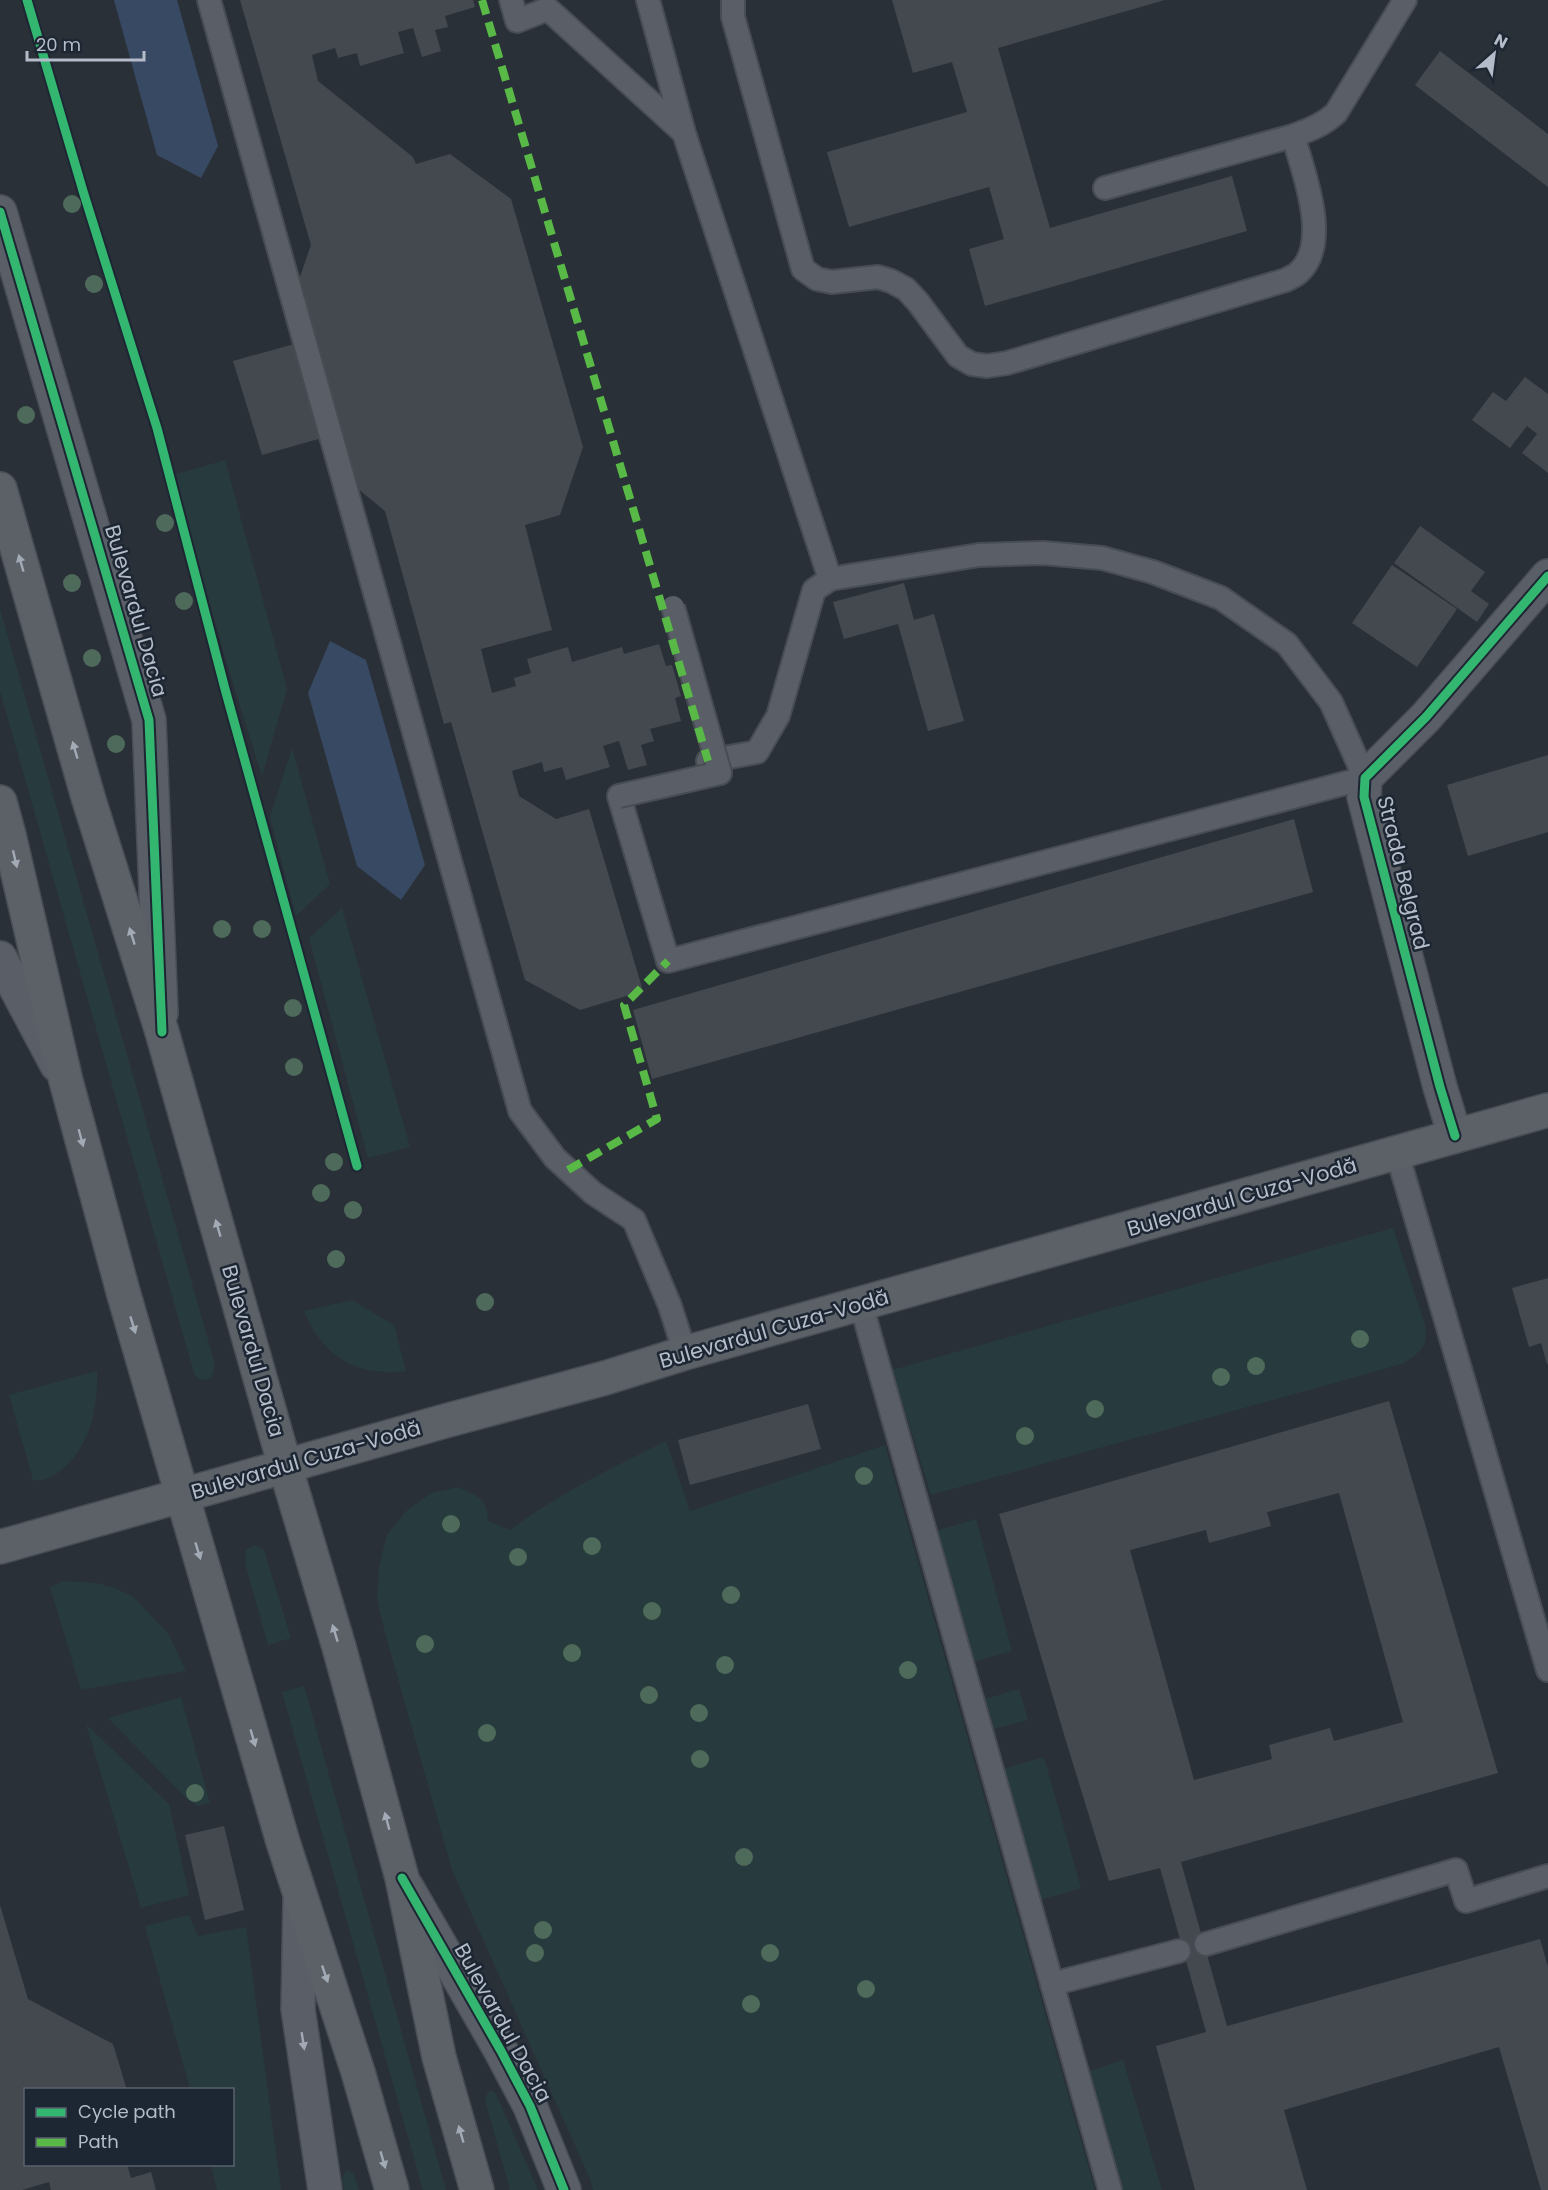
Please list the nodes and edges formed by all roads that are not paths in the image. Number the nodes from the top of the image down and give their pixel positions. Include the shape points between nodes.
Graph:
1 (209, 0) edge
2 (511, 0) edge
3 (648, 0) edge
4 (734, 0) edge
5 (1405, 0) edge
6 (684, 133) junction
7 (1293, 136) junction
8 (1105, 188) dead end
9 (0, 212) edge
10 (0, 489) edge
11 (1548, 576) edge
12 (830, 579) junction
13 (674, 607) dead end
14 (708, 761) dead end
15 (1365, 778) junction
16 (0, 802) edge
17 (0, 958) edge
18 (162, 1032) junction
19 (66, 1081) junction
20 (1548, 1110) edge
21 (1455, 1136) junction
22 (1397, 1153) junction
23 (861, 1304) junction
24 (685, 1353) junction
25 (285, 1466) junction
26 (181, 1495) junction
27 (0, 1547) edge
28 (1548, 1670) edge
29 (1548, 1876) edge
30 (402, 1878) junction
31 (300, 1899) junction
32 (1206, 1944) dead end
33 (1179, 1951) dead end
34 (1052, 1984) junction
35 (325, 2190) edge
36 (392, 2190) edge
37 (477, 2190) edge
38 (564, 2190) edge
39 (1110, 2190) edge

1 - 24 lane via 520,1111 555,1158 593,1193 634,1220
2 - 6 lane via 517,21 548,9
3 - 6 lane
4 - 7 lane via 733,17 803,269 817,279 832,282 878,277 906,289 958,356 972,364 1007,363 1286,280 1298,273 1313,244 1315,226
5 - 7 lane via 1336,113 1317,127
6 - 12 lane
7 - 8 lane
9 - 18 street, Bulevardul Dacia via 149,720
18 -> 10 main road, Bulevardul Dacia via 88,797
11 - 15 street, Strada Belgrad via 1426,717
12 - 14 lane via 814,590 778,716 757,752
12 - 15 lane via 979,555 1043,553 1102,558 1153,572 1221,598 1287,644 1332,702
13 - 15 lane, bridge via 720,773 619,796 668,962
15 - 21 street, Strada Belgrad via 1364,797
16 -> 19 main road
17 - 19 street
25 -> 18 main road, Bulevardul Dacia
19 -> 26 main road
20 - 21 main road, Bulevardul Cuza-Vodă
21 - 22 main road, Bulevardul Cuza-Vodă
22 - 23 main road, Bulevardul Cuza-Vodă
22 - 28 lane
23 - 24 main road, Bulevardul Cuza-Vodă
23 - 34 lane
24 - 25 main road, Bulevardul Cuza-Vodă
25 - 26 main road, Bulevardul Cuza-Vodă
30 -> 25 main road, Bulevardul Dacia
26 - 27 main road, Bulevardul Cuza-Vodă
26 -> 31 main road
29 - 32 lane via 1466,1901 1456,1870
37 -> 30 main road, Bulevardul Dacia via 439,2057
30 - 38 street, Bulevardul Dacia via 530,2106
31 -> 35 street via 298,2009
31 -> 36 main road via 358,2072
33 - 34 lane
34 - 39 lane

